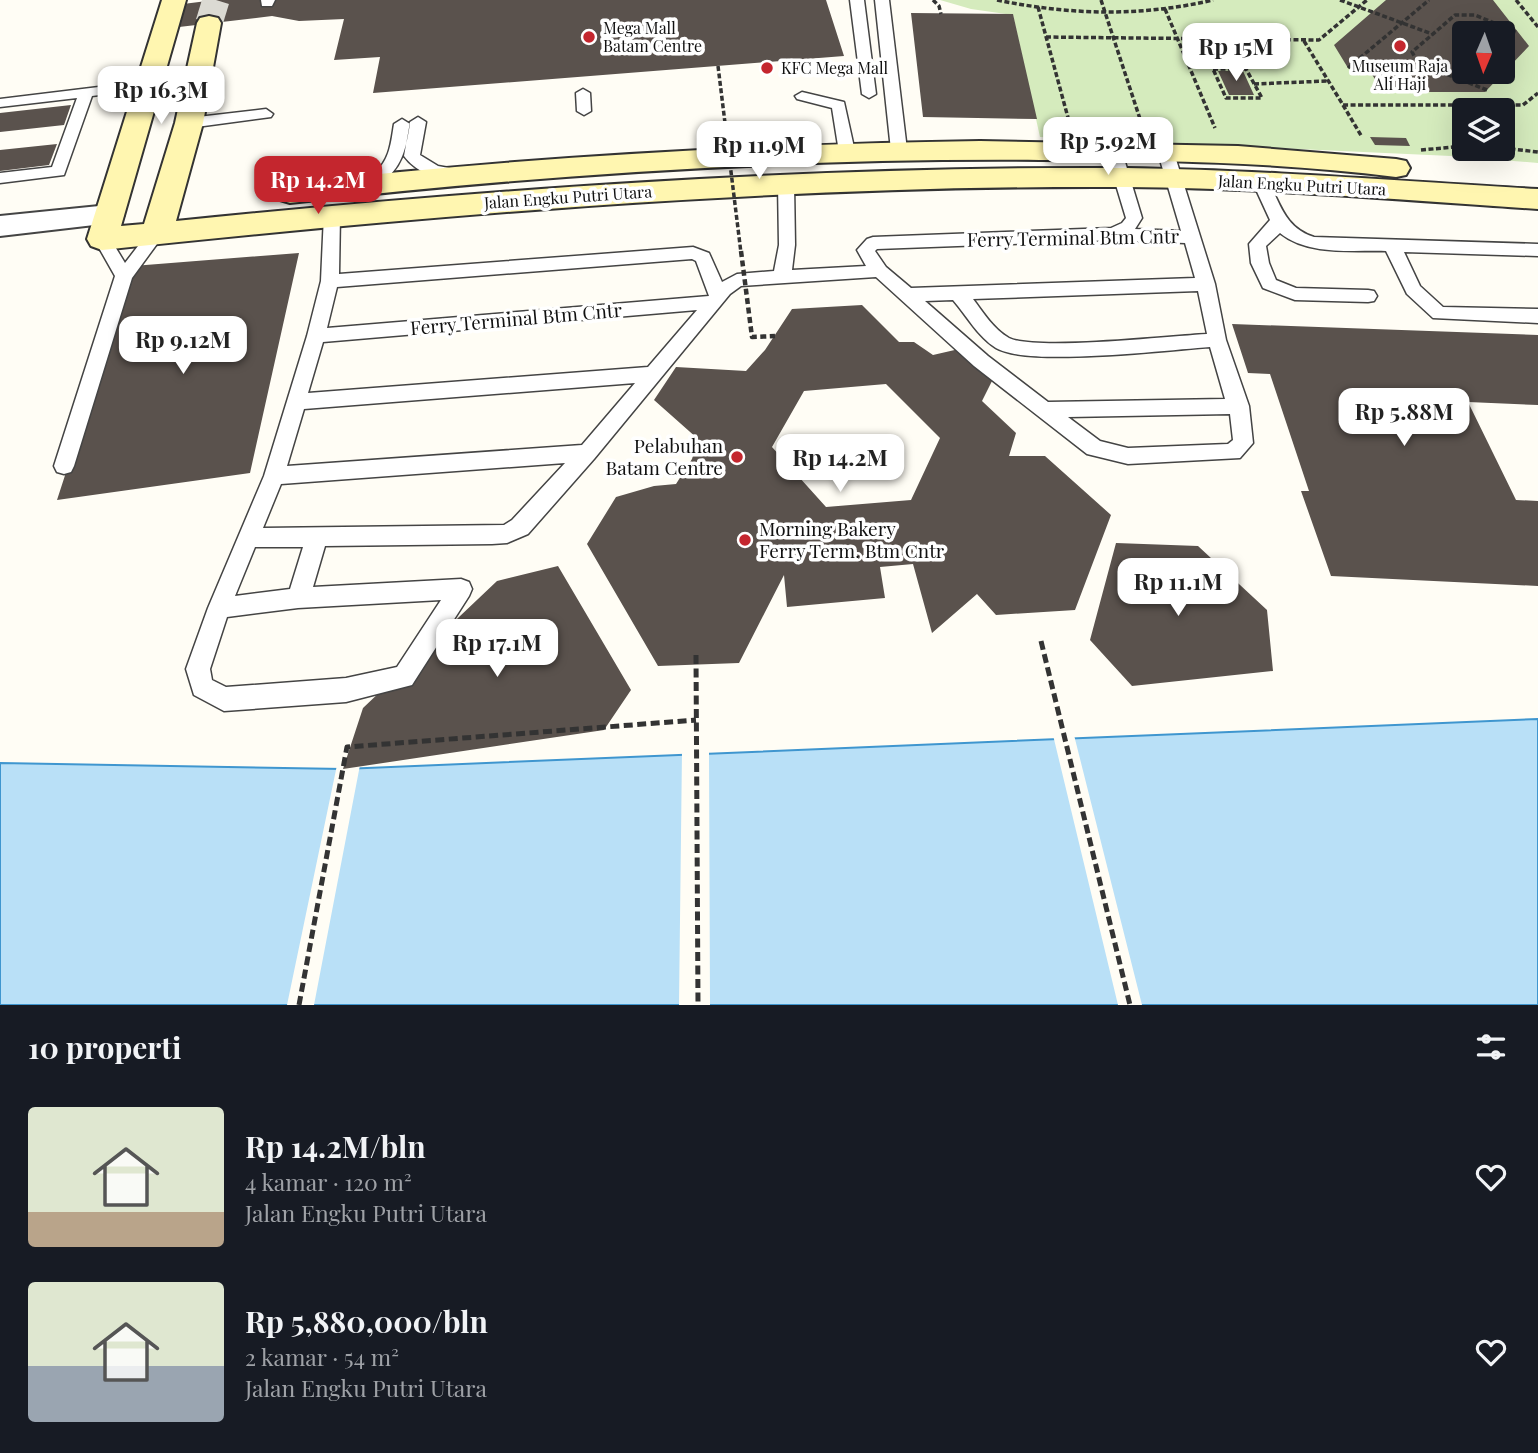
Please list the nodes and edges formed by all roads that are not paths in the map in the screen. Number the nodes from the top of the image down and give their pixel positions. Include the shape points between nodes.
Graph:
1 (174, 0) tunnel mouth
2 (857, 0) edge
3 (881, 0) edge
4 (209, 23) tunnel mouth
5 (148, 85) junction
6 (86, 93) junction
7 (583, 93) dead end
8 (869, 94) junction
9 (893, 95) junction
10 (802, 96) dead end
11 (0, 103) edge
12 (841, 108) junction
13 (584, 111) dead end
14 (266, 114) dead end
15 (189, 123) junction
16 (899, 150) junction
17 (847, 152) junction
18 (1163, 162) junction
19 (1118, 166) junction
20 (466, 176) junction
21 (1538, 176) edge
22 (0, 178) edge
23 (1261, 183) junction
24 (786, 184) junction
25 (364, 185) junction
26 (1538, 199) edge
27 (332, 215) junction
28 (161, 221) junction
29 (1278, 221) junction
30 (0, 226) edge
31 (106, 227) junction
32 (1114, 234) junction
33 (1190, 237) junction
34 (1393, 247) junction
35 (1538, 250) edge
36 (0, 252) edge
37 (880, 271) junction
38 (124, 276) junction
39 (782, 277) junction
40 (330, 281) junction
41 (1206, 284) junction
42 (958, 293) junction
43 (907, 295) junction
44 (1367, 296) dead end
45 (717, 299) junction
46 (1538, 316) edge
47 (316, 336) junction
48 (1217, 340) junction
49 (654, 374) junction
50 (298, 402) junction
51 (1239, 406) junction
52 (1043, 410) junction
53 (587, 453) junction
54 (64, 466) dead end
55 (274, 476) junction
56 (250, 538) junction
57 (317, 538) junction
58 (298, 598) junction
59 (219, 608) junction

1 - 5 main road
2 - 8 lane
3 - 9 lane
4 - 15 main road
5 - 6 lane
5 - 31 main road
6 - 11 lane
6 - 22 lane via 58,171
7 - 13 lane
8 - 9 lane
8 - 12 lane via 847,101
9 - 16 lane
10 - 12 lane
12 - 17 lane
14 - 15 lane
15 - 28 main road
16 - 17 main road, Jalan Engku Putri Utara
16 - 19 main road, Jalan Engku Putri Utara
17 - 20 main road, Jalan Engku Putri Utara
18 - 19 main road, Jalan Engku Putri Utara
18 - 21 main road, Jalan Engku Putri Utara via 1333,159 1403,169
18 - 23 main road, Jalan Engku Putri Utara
18 - 33 lane, Ferry Terminal Btm Cntr
19 - 24 main road, Jalan Engku Putri Utara via 954,179
19 - 32 lane via 1134,218
20 - 25 main road, Jalan Engku Putri Utara
20 - 25 lane via 418,165 412,156 410,123 393,166
23 - 26 main road, Jalan Engku Putri Utara
23 - 29 lane
24 - 27 main road, Jalan Engku Putri Utara
24 - 39 lane via 787,244
25 - 28 main road, Jalan Engku Putri Utara
27 - 28 main road, Jalan Engku Putri Utara
27 - 40 lane
28 - 31 main road, Jalan Engku Putri Utara
28 - 38 lane
29 - 34 lane via 1288,233 1313,243
29 - 44 lane via 1257,244 1259,263 1269,284 1295,294
30 - 31 street
31 - 36 street
31 - 38 lane
32 - 33 lane, Ferry Terminal Btm Cntr
32 - 37 lane, Ferry Terminal Btm Cntr via 873,243 867,256
33 - 41 lane, Ferry Terminal Btm Cntr
34 - 35 lane
34 - 46 lane via 1413,290 1439,313
37 - 39 lane
37 - 43 lane
38 - 54 lane
39 - 45 lane via 737,281
40 - 45 lane via 693,253 703,257
40 - 47 lane
41 - 42 lane
41 - 48 lane, Ferry Terminal Btm Cntr
42 - 43 lane
42 - 48 lane via 1007,346
43 - 52 lane
45 - 47 lane, Ferry Terminal Btm Cntr
45 - 49 lane
47 - 50 lane
48 - 51 lane, Ferry Terminal Btm Cntr
49 - 50 lane
49 - 53 lane
50 - 55 lane
51 - 52 lane
51 - 52 lane, Ferry Terminal Btm Cntr via 1243,443 1233,452 1128,456 1094,448
53 - 55 lane
53 - 57 lane via 520,527 507,534
55 - 56 lane
56 - 57 lane
56 - 59 lane
57 - 58 lane
58 - 59 lane
58 - 59 lane via 461,589 404,677 346,690 224,699 202,687 198,669

